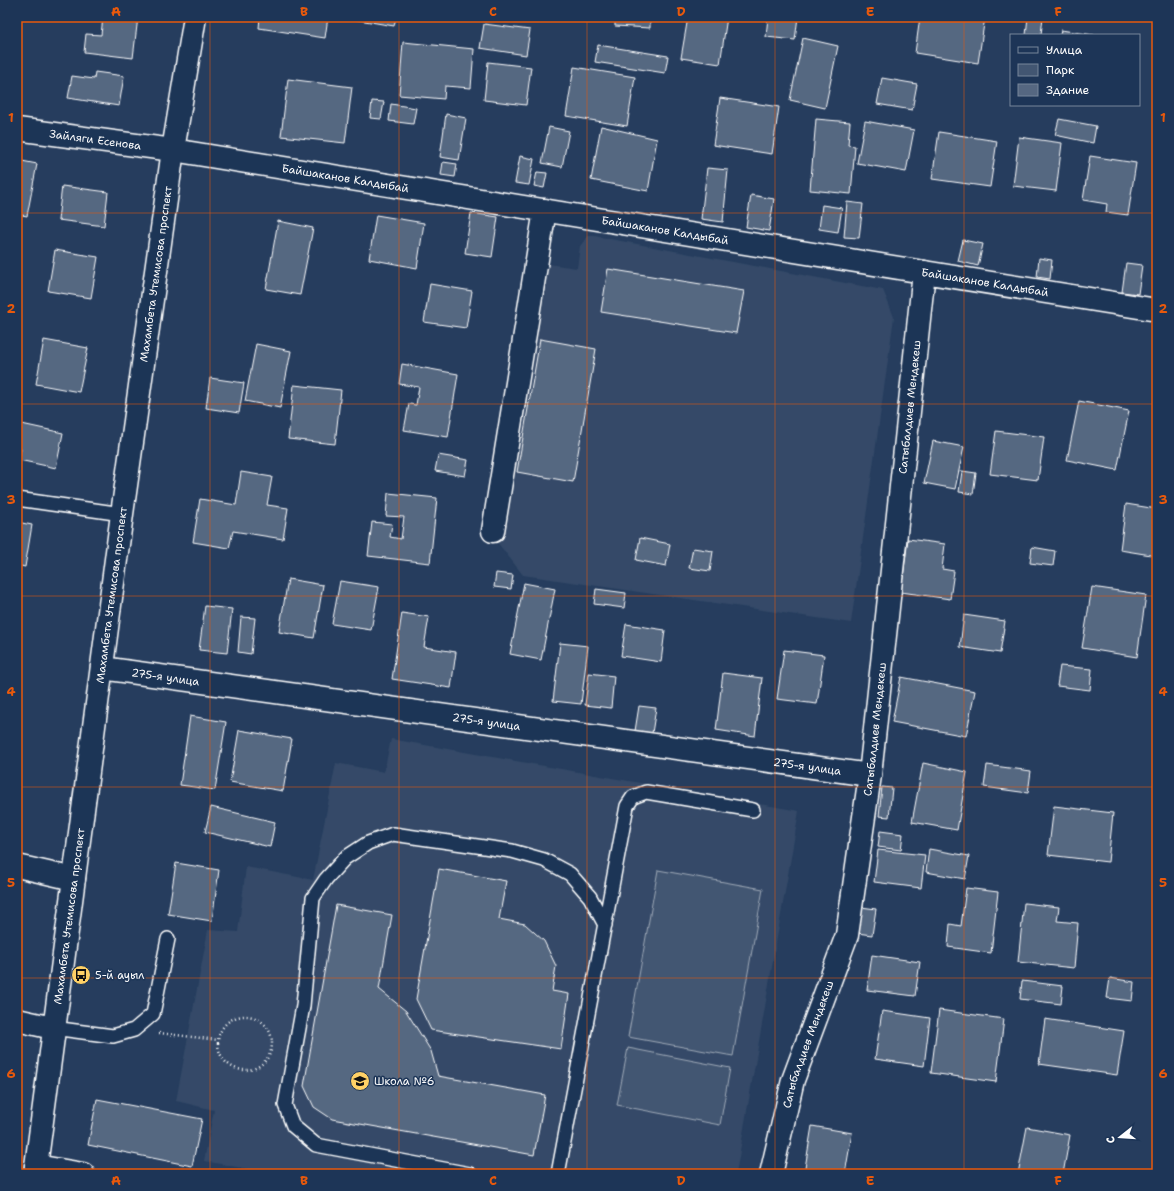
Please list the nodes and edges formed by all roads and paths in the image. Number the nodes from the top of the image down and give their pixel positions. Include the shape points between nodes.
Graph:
1 (195, 17) edge
2 (17, 129) edge
3 (173, 150) junction
4 (545, 210) junction
5 (924, 272) junction
6 (1157, 310) edge
7 (17, 500) edge
8 (122, 514) junction
9 (493, 531) dead end
10 (102, 668) junction
11 (870, 775) junction
12 (754, 810) dead end
13 (17, 866) edge
14 (74, 879) junction
15 (605, 926) junction
16 (168, 939) dead end
17 (17, 1020) edge
18 (54, 1028) junction
19 (134, 1030) junction
20 (218, 1040) junction
21 (36, 1170) edge
22 (83, 1174) edge
23 (470, 1174) edge
24 (558, 1174) edge
25 (771, 1174) edge

1 - 3 street, Махамбета Утемисова проспект
2 - 3 street, Зайляги Есенова
3 - 4 street, Байшаканов Калдыбай
3 - 8 street, Махамбета Утемисова проспект
4 - 5 street, Байшаканов Калдыбай
4 - 9 street
5 - 6 street, Байшаканов Калдыбай
5 - 11 street, Сатыбалдиев Мендекеш
7 - 8 lane
8 - 10 street, Махамбета Утемисова проспект
10 - 11 street, 275-я улица
10 - 14 street, Махамбета Утемисова проспект
11 - 25 street, Сатыбалдиев Мендекеш via 847,934 793,1080
12 - 15 lane via 646,792 633,797 627,806
13 - 14 street
14 - 18 street, Махамбета Утемисова проспект
15 - 23 lane via 590,897 570,874 544,860 512,852 393,834 368,843 344,858 313,898 303,1006 285,1105 293,1126 316,1145
15 - 24 lane
16 - 19 lane via 153,1014
17 - 18 street
18 - 19 lane via 113,1036
18 - 21 street, Махамбета Утемисова проспект
19 - 20 path
20 - 20 path via 222,1057 235,1068 244,1070 260,1066 271,1052 271,1035 267,1027 252,1017 242,1016 226,1024
21 - 22 street

